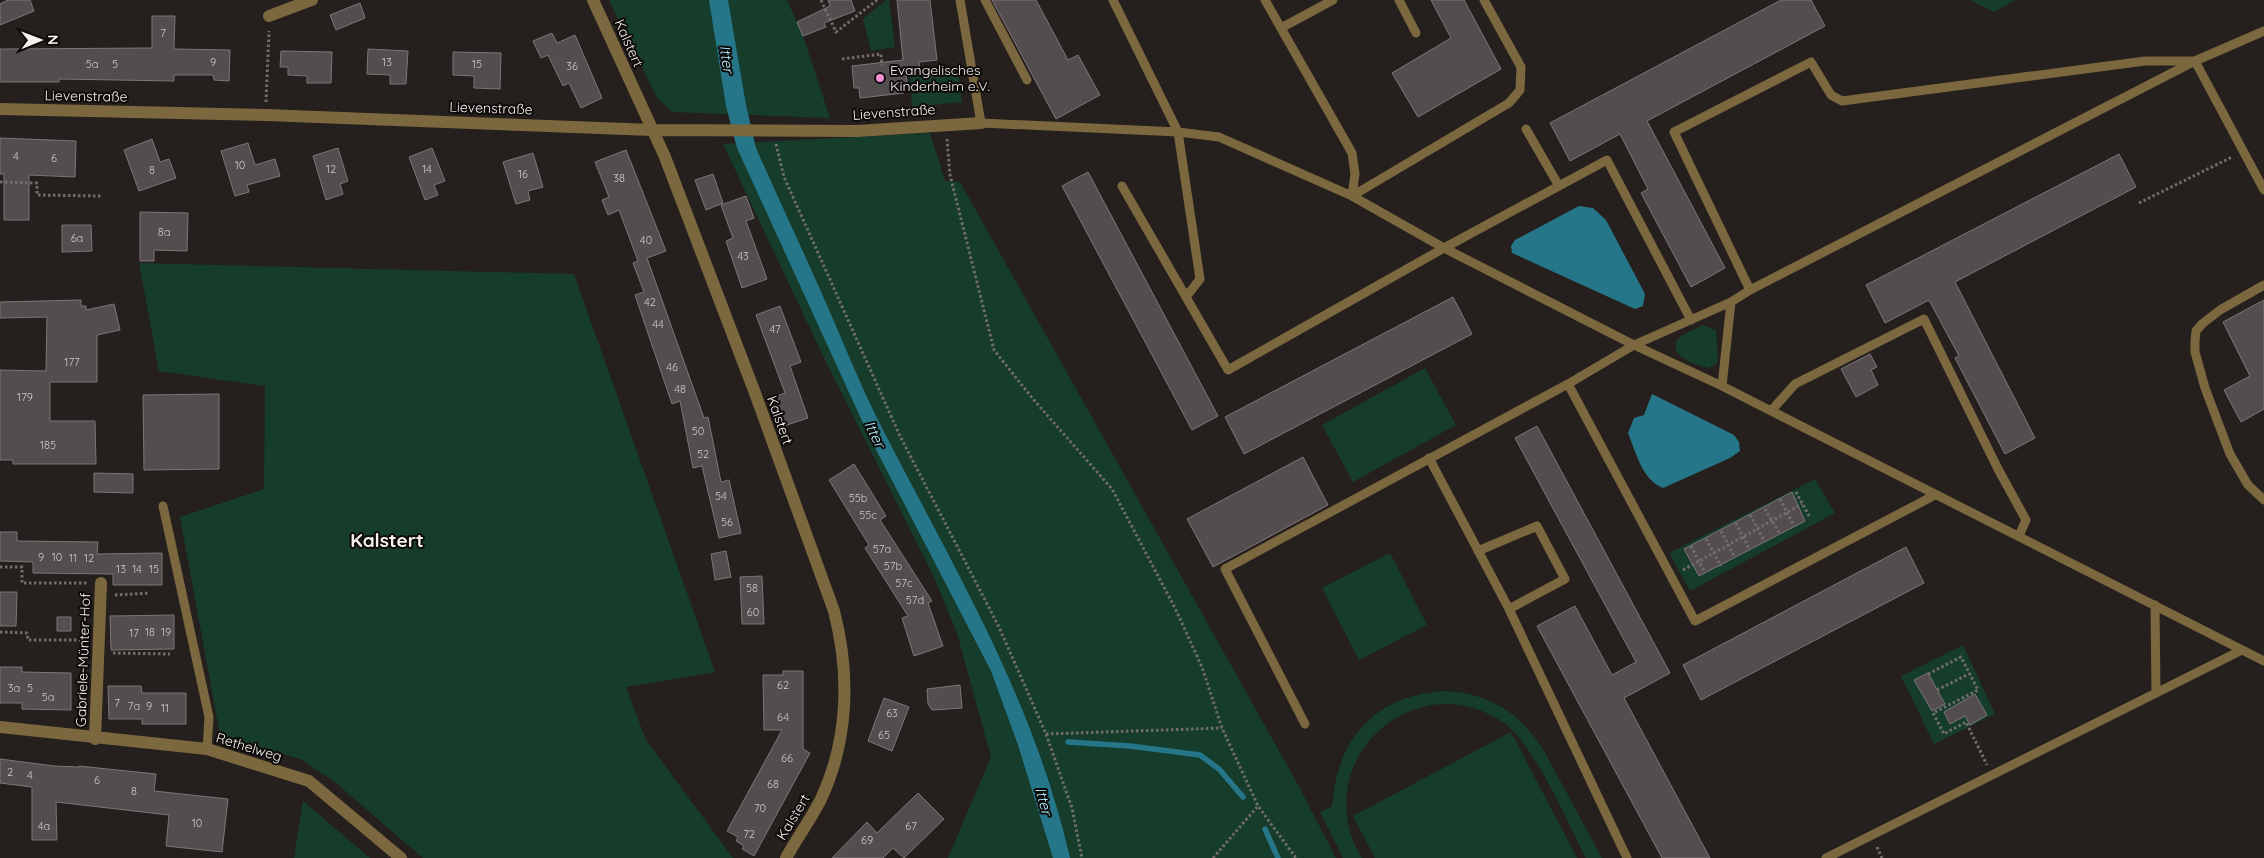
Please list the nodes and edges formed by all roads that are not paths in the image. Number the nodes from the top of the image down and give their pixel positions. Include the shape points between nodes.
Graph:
1 (312, 0) edge
2 (593, 0) edge
3 (960, 0) edge
4 (985, 0) edge
5 (1112, 0) edge
6 (1265, 0) edge
7 (1333, 0) edge
8 (1399, 0) edge
9 (1484, 0) edge
10 (270, 16) road end
11 (1281, 28) junction
12 (2264, 31) edge
13 (1416, 33) dead end
14 (2195, 61) junction
15 (1027, 80) dead end
16 (0, 109) edge
17 (981, 123) junction
18 (652, 130) junction
19 (1526, 130) dead end
20 (1178, 132) junction
21 (1122, 186) dead end
22 (1560, 186) junction
23 (2264, 190) edge
24 (1352, 196) junction
25 (1444, 248) junction
26 (2264, 285) edge
27 (1750, 290) junction
28 (1186, 297) junction
29 (1731, 302) junction
30 (1691, 320) junction
31 (1634, 345) junction
32 (1568, 384) junction
33 (1722, 386) junction
34 (1771, 411) junction
35 (1429, 458) junction
36 (1935, 495) junction
37 (2264, 500) edge
38 (163, 506) dead end
39 (2019, 536) junction
40 (1478, 551) junction
41 (101, 589) road end
42 (2155, 605) junction
43 (1509, 610) junction
44 (2242, 650) junction
45 (2264, 661) edge
46 (2156, 693) junction
47 (1305, 724) dead end
48 (0, 727) edge
49 (95, 739) junction
50 (208, 750) junction
51 (401, 858) edge
52 (786, 858) edge
53 (1627, 858) edge
54 (1826, 858) edge

1 - 10 street
2 - 18 street, Kalstert
3 - 17 lane
4 - 15 lane
5 - 20 lane
6 - 11 lane
7 - 11 lane
8 - 13 lane
9 - 24 lane via 1521,67 1520,90 1509,103
11 - 24 lane via 1352,153 1355,174
12 - 14 lane
14 - 23 lane
14 - 27 lane
14 - 27 lane via 2145,62 1842,101 1831,96 1811,62 1674,132
16 - 18 street, Lievenstraße via 266,115
17 - 18 street, Lievenstraße via 857,131
17 - 20 lane
18 - 52 street, Kalstert via 755,393 834,611 842,642 846,681 844,720 836,760 821,799
19 - 22 lane
20 - 24 lane via 1219,136
20 - 28 lane via 1200,279
21 - 28 lane
22 - 25 lane
22 - 30 lane via 1607,160
24 - 25 lane
25 - 28 lane via 1228,370
25 - 31 lane
26 - 37 lane via 2202,324 2194,341 2205,388 2237,471
27 - 29 lane
29 - 30 lane
29 - 33 lane
30 - 31 lane
31 - 32 lane
31 - 33 lane
32 - 35 lane
32 - 36 lane via 1695,621
33 - 34 lane
34 - 36 lane
34 - 39 lane via 1794,384 1924,318 2026,520
35 - 40 lane
35 - 47 lane via 1224,569
36 - 39 lane
38 - 50 lane via 209,717
39 - 42 lane
40 - 43 lane
40 - 43 lane via 1538,526 1565,579
41 - 49 street, Gabriele-Münter-Hof
42 - 44 lane
42 - 46 lane
43 - 53 lane
44 - 45 lane
44 - 46 lane
46 - 54 lane
48 - 49 street, Rethelweg
49 - 50 street, Rethelweg
50 - 51 street, Rethelweg via 309,781

